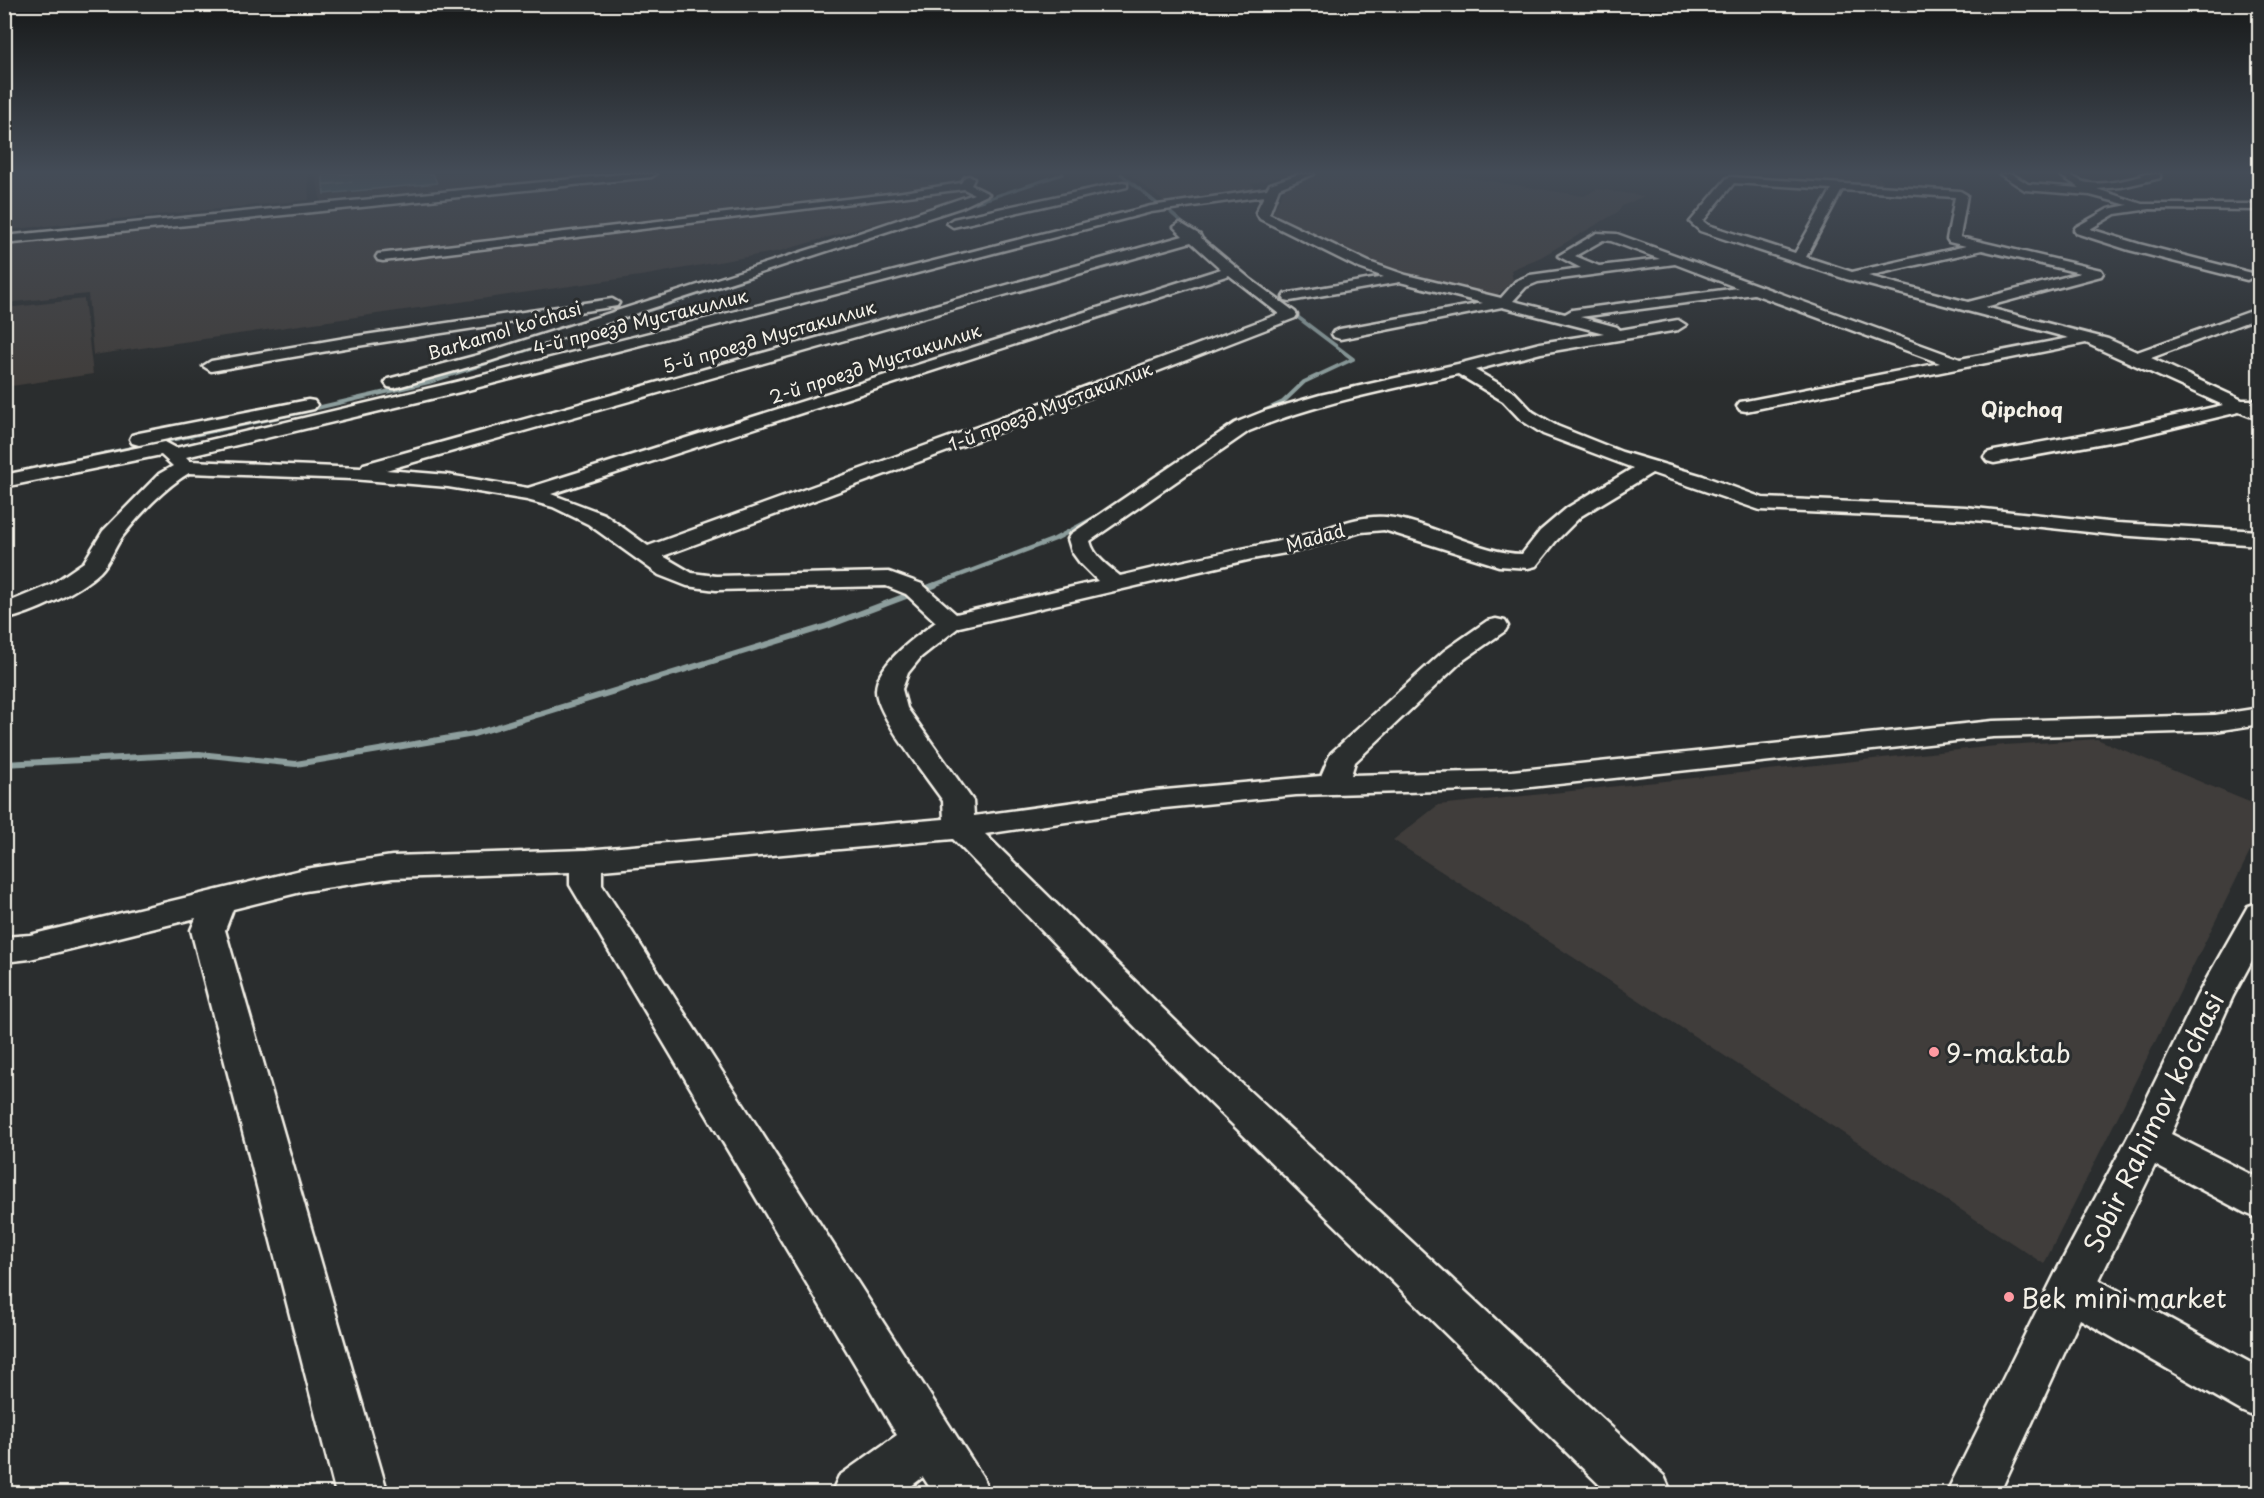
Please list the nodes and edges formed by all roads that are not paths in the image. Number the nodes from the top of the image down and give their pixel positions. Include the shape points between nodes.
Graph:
1 (500, 244) edge
2 (840, 244) edge
3 (993, 244) edge
4 (1166, 244) edge
5 (1203, 244) edge
6 (1318, 244) edge
7 (1588, 244) edge
8 (1631, 244) edge
9 (1752, 244) edge
10 (1812, 244) edge
11 (1952, 244) edge
12 (1973, 244) edge
13 (2124, 244) edge
14 (1982, 246) junction
15 (1950, 253) junction
16 (383, 257) dead end
17 (1677, 260) junction
18 (1804, 261) junction
19 (1778, 268) dead end
20 (1232, 270) junction
21 (1596, 270) junction
22 (1755, 271) dead end
23 (2253, 274) edge
24 (1720, 276) junction
25 (1851, 276) junction
26 (1401, 278) junction
27 (1757, 289) junction
28 (2245, 290) dead end
29 (680, 294) junction
30 (1290, 297) dead end
31 (1505, 302) junction
32 (1967, 308) junction
33 (2259, 312) edge
34 (1558, 316) junction
35 (1678, 325) dead end
36 (1622, 333) junction
37 (1341, 334) dead end
38 (2090, 339) junction
39 (2138, 358) junction
40 (1959, 364) junction
41 (211, 366) dead end
42 (1460, 369) junction
43 (382, 387) dead end
44 (325, 401) dead end
45 (2250, 404) edge
46 (1746, 406) dead end
47 (2259, 415) edge
48 (1994, 457) dead end
49 (178, 461) junction
50 (4, 467) edge
51 (1648, 467) junction
52 (352, 473) junction
53 (4, 481) edge
54 (529, 494) junction
55 (2259, 538) edge
56 (645, 555) junction
57 (1116, 585) junction
58 (4, 613) edge
59 (951, 622) junction
60 (1496, 626) dead end
61 (2259, 716) edge
62 (1334, 784) junction
63 (960, 828) junction
64 (586, 861) junction
65 (220, 899) junction
66 (2259, 914) edge
67 (4, 950) edge
68 (2147, 1141) junction
69 (2259, 1200) edge
70 (2071, 1289) junction
71 (2259, 1395) edge
72 (930, 1442) junction
73 (362, 1494) edge
74 (857, 1494) edge
75 (964, 1494) edge
76 (1646, 1494) edge
77 (1972, 1494) edge

1 - 16 street
2 - 29 street, Barkamol ko'chasi
3 - 49 street, 4-й проезд Мустакиллик via 259,436
4 - 52 street, 5-й проезд Мустакиллик
5 - 20 street, 1-й проезд Мустакиллик
6 - 26 street
7 - 21 street via 1565,256
8 - 17 street
9 - 18 street
10 - 18 street
11 - 15 street
12 - 14 street
13 - 23 street
14 - 15 street
14 - 32 street via 2096,273
15 - 25 street
17 - 21 street
17 - 24 street
18 - 19 street
18 - 25 street
20 - 54 street, 2-й проезд Мустакиллик
20 - 56 street, 1-й проезд Мустакиллик via 1290,315
21 - 31 street via 1528,280
22 - 24 street
23 - 28 street via 2218,282
24 - 27 street
25 - 32 street
26 - 30 street
26 - 31 street
27 - 34 street
27 - 40 street
29 - 41 street
29 - 43 street, Barkamol ko'chasi
31 - 34 street
31 - 37 street
32 - 38 street
33 - 39 street
34 - 36 street
35 - 36 street
36 - 42 street via 1540,348
38 - 39 street
38 - 40 street
39 - 45 street
40 - 46 street
42 - 51 street via 1509,397 1537,424
42 - 57 street via 1320,400 1271,415 1222,438 1079,539 1083,553
44 - 50 street
45 - 47 street
45 - 48 street via 2131,432
49 - 52 street
49 - 53 street via 165,448
49 - 58 street via 111,536 92,567 60,589
51 - 55 street via 1696,480 1745,500 1783,507 1943,511 2117,529
51 - 57 street, Madad via 1574,512 1528,561 1507,561 1398,525 1373,523
52 - 54 street via 448,481
54 - 56 street via 596,519
56 - 59 street via 687,579 716,583 889,579 916,591
57 - 59 street, Madad
59 - 63 street via 912,652 896,671 889,689 893,708 958,801
60 - 62 street via 1453,656 1341,759
61 - 62 street via 2215,723 1993,729 1512,780
62 - 63 street via 1154,800
63 - 64 street
63 - 76 street via 1190,1059
64 - 65 street via 392,867 305,880
64 - 72 street via 586,885
65 - 67 street via 30,947
65 - 73 street via 208,930
66 - 68 street, Sobir Rahimov ko'chasi via 2215,996
68 - 69 street
68 - 70 street, Sobir Rahimov ko'chasi
70 - 71 street
70 - 77 street, Sobir Rahimov ko'chasi
72 - 74 street
72 - 75 street

